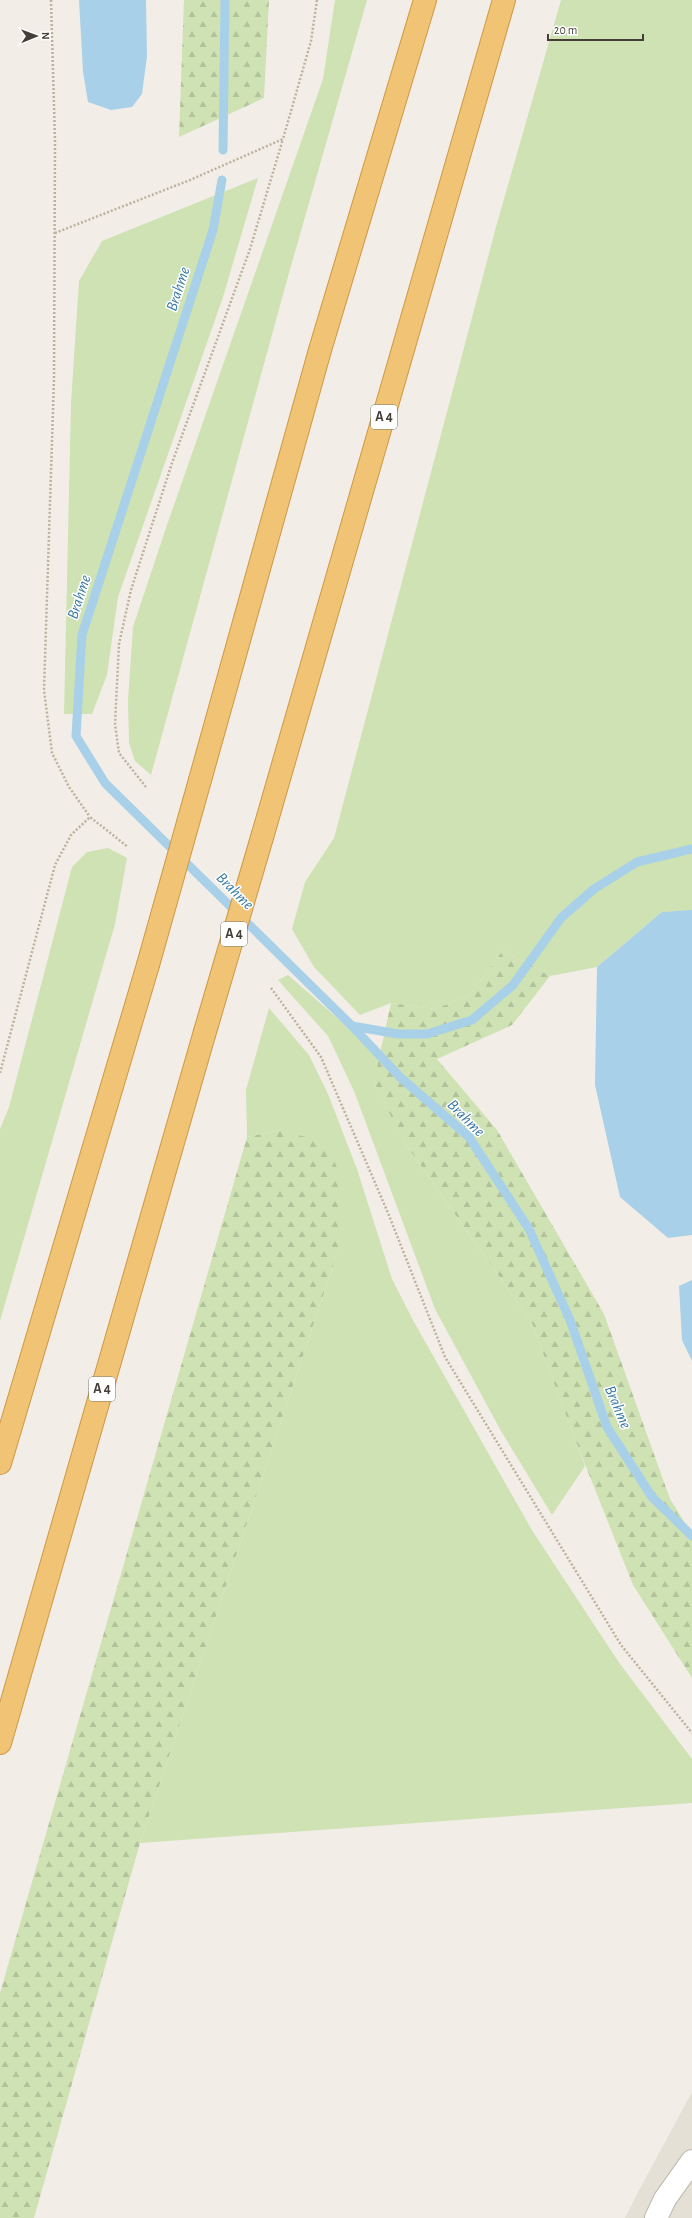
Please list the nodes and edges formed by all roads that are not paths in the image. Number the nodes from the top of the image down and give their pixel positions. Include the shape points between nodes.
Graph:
1 (425, 0) edge
2 (504, 0) edge
3 (0, 1463) edge
4 (0, 1743) edge
5 (692, 2161) edge
6 (656, 2218) edge

1 - 3 highway, bridge via 320,350 148,965
2 - 4 highway, A 4, bridge
5 - 6 street via 665,2199

